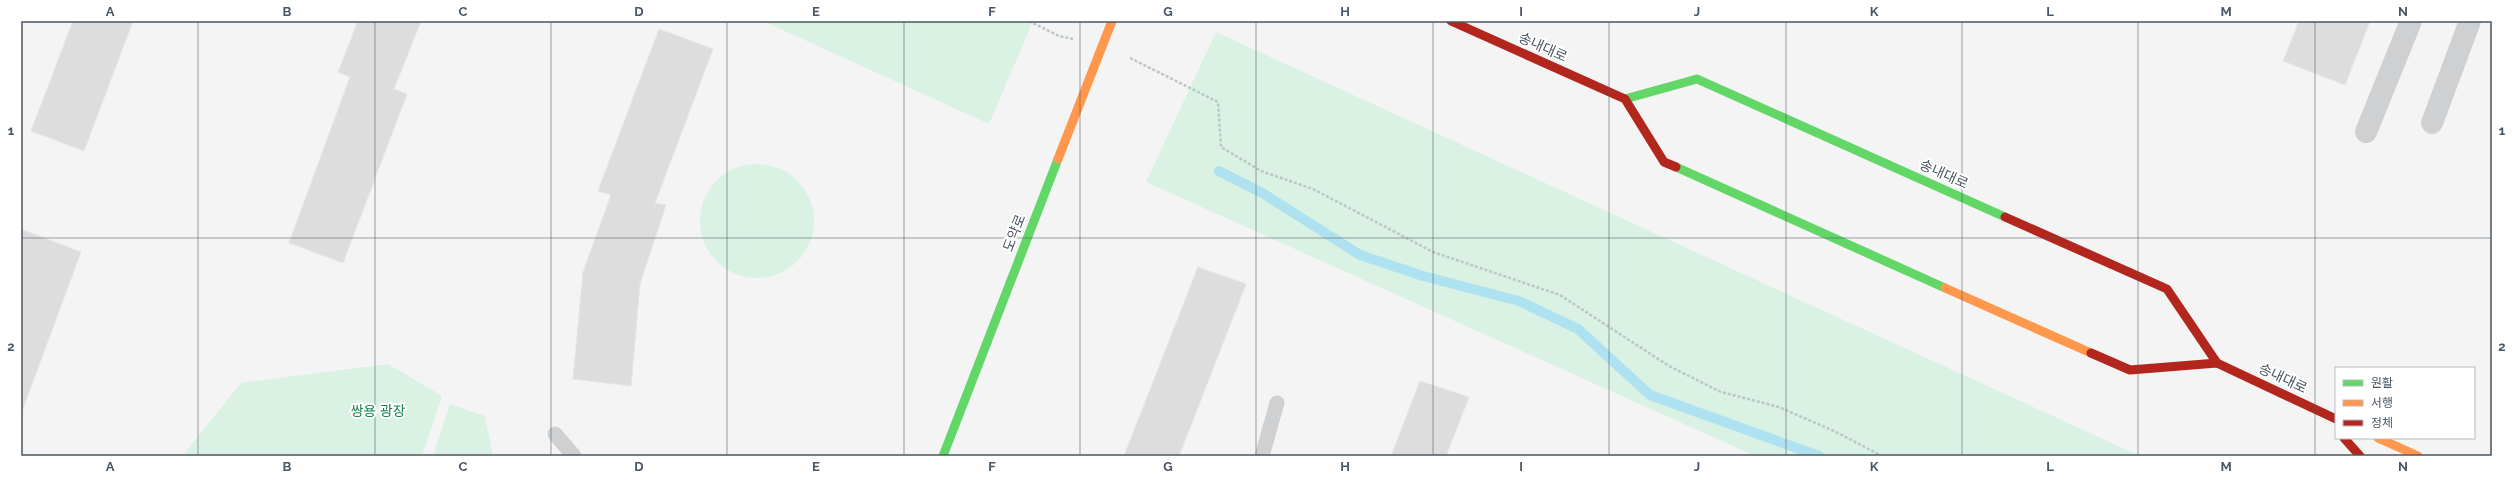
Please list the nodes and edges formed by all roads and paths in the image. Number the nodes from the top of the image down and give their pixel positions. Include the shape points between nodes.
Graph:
1 (1029, 21) edge
2 (1112, 21) edge
3 (1451, 21) edge
4 (2411, 21) edge
5 (2470, 21) edge
6 (1103, 45) junction
7 (1625, 99) junction
8 (2432, 123) dead end
9 (2366, 132) dead end
10 (2217, 363) junction
11 (1277, 403) dead end
12 (2322, 413) junction
13 (2335, 419) edge
14 (2335, 428) edge
15 (555, 434) dead end
16 (2345, 439) edge
17 (2380, 439) edge
18 (574, 456) edge
19 (942, 456) edge
20 (1262, 456) edge
21 (1882, 456) edge
22 (2360, 456) edge
23 (2418, 456) edge

1 - 6 path via 1058,36
2 - 6 street, 도약로
3 - 7 street, 송내대로
4 - 9 street
5 - 8 street
6 - 19 street, 도약로
6 - 21 path via 1218,102 1221,147 1261,171 1313,189 1433,252 1560,295 1669,366 1721,392 1779,407
7 - 10 street via 1664,162 2130,370
7 - 10 street, 송내대로 via 1697,79 2167,289
10 - 12 street, 송내대로
11 - 20 lane
12 - 13 street, 송내대로
12 - 14 street
15 - 18 lane
16 - 22 street
17 - 23 street

